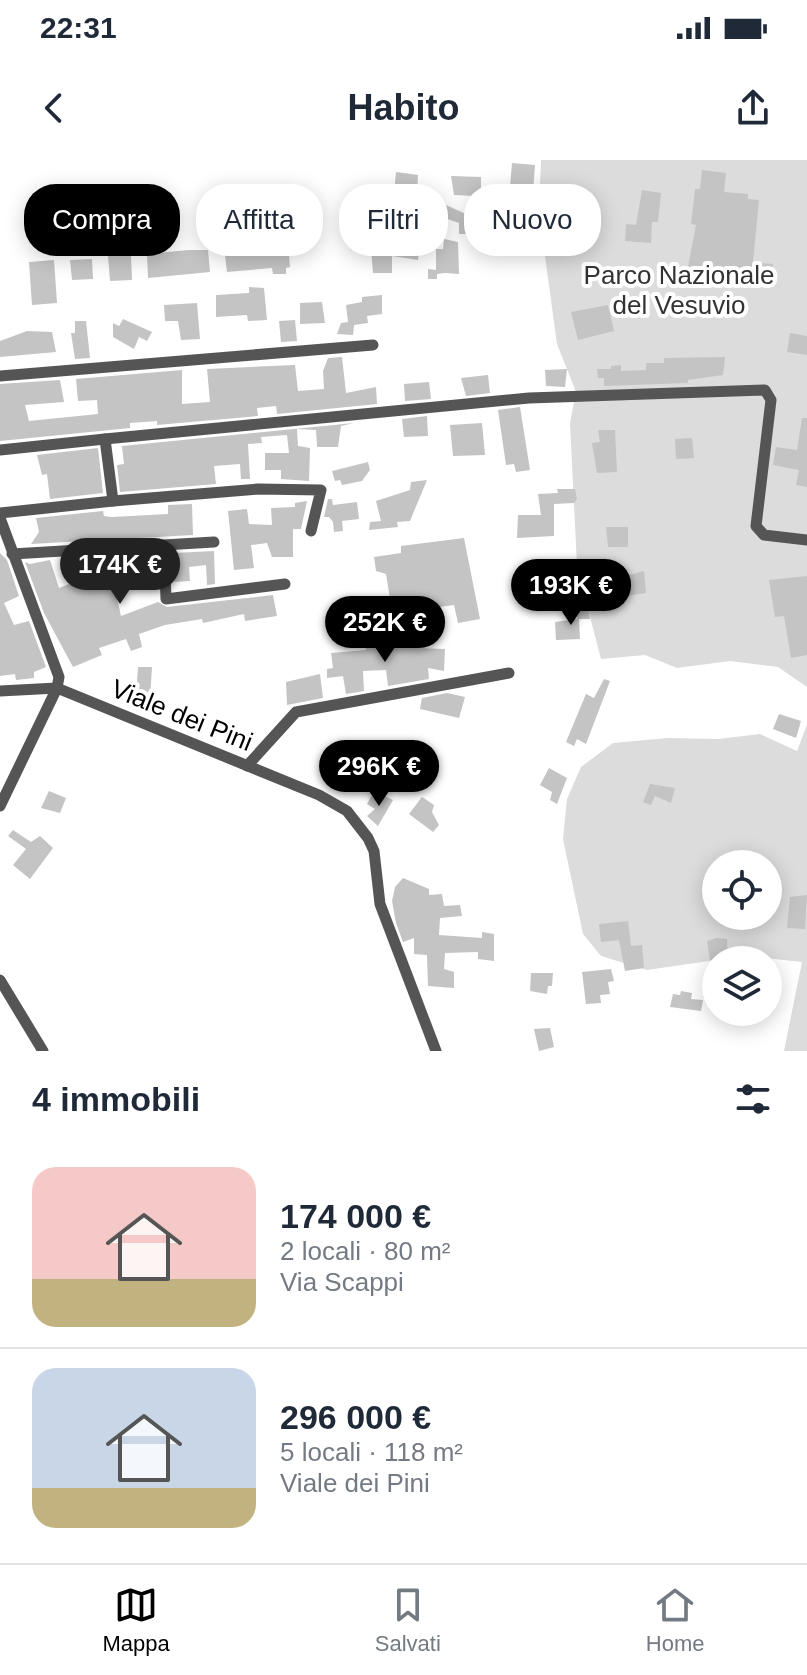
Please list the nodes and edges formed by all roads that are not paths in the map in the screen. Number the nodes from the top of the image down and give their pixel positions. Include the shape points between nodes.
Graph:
1 (373, 345) dead end
2 (0, 376) edge
3 (105, 439) junction
4 (0, 450) edge
5 (113, 501) junction
6 (0, 516) edge
7 (311, 531) dead end
8 (807, 540) edge
9 (214, 542) dead end
10 (164, 546) junction
11 (12, 554) junction
12 (285, 584) dead end
13 (509, 673) dead end
14 (57, 688) junction
15 (0, 691) edge
16 (247, 766) junction
17 (0, 806) edge
18 (0, 980) edge
19 (43, 1051) edge
20 (436, 1051) edge

1 - 2 street
3 - 4 street
3 - 5 street
3 - 8 street via 529,398 765,390 771,400 756,526 764,535
5 - 6 street
5 - 7 street via 258,489 321,490
6 - 11 street
9 - 10 street
10 - 11 street
10 - 12 street via 166,599
11 - 14 street via 57,668
13 - 16 street via 307,708 288,719
14 - 15 street
14 - 16 street, Viale dei Pini
14 - 17 street
16 - 20 street, Viale dei Pini via 347,811 368,838 380,904
18 - 19 street

